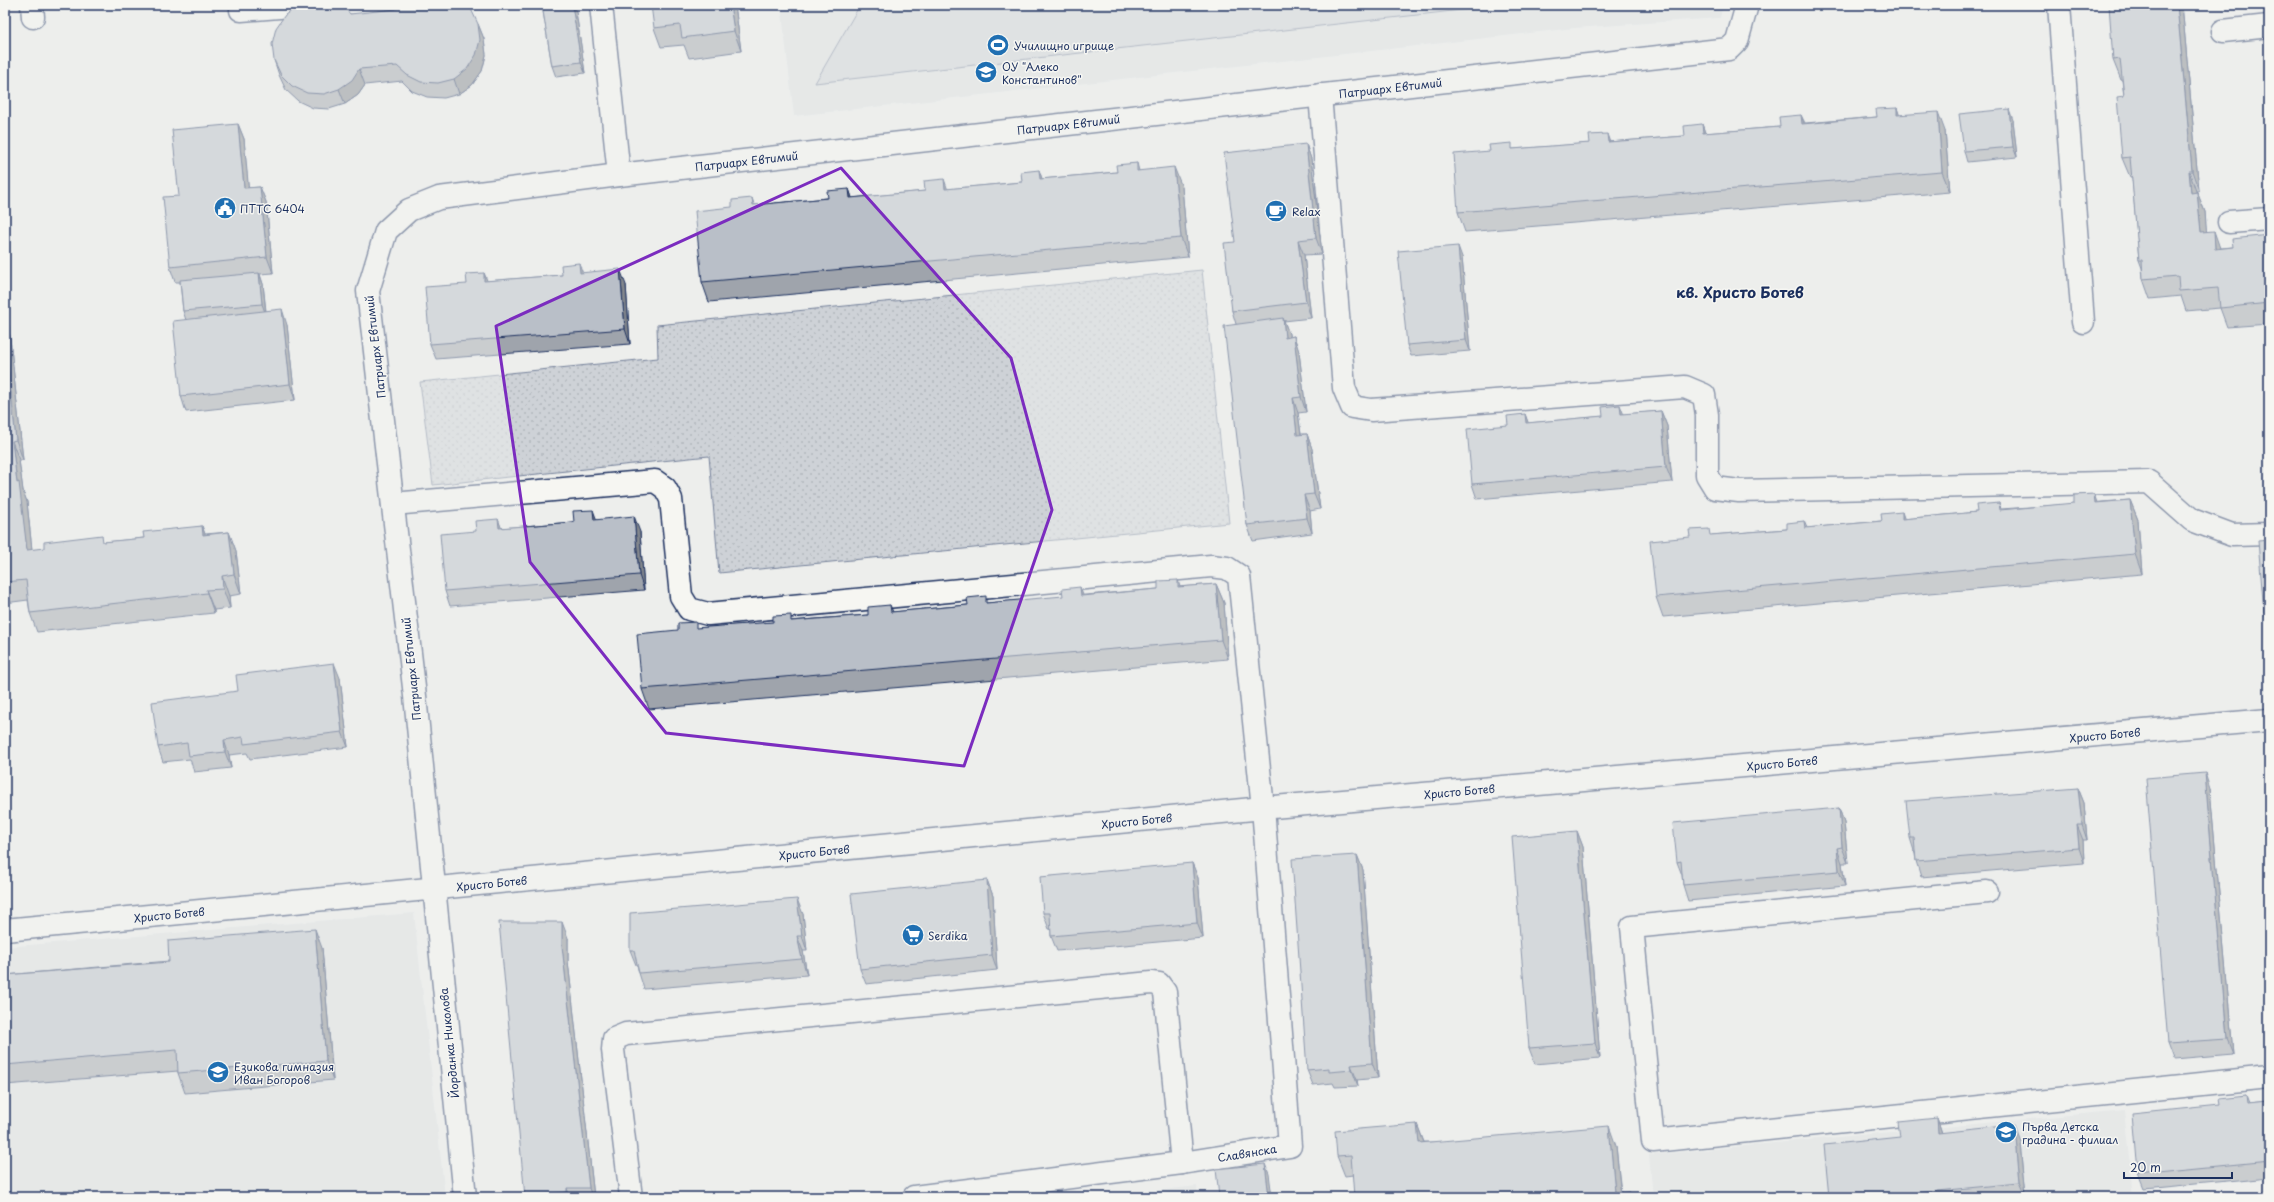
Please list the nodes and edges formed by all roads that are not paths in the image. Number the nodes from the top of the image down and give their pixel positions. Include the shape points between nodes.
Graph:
1 (304, 5) edge
2 (601, 5) edge
3 (1748, 5) edge
4 (2059, 5) edge
5 (241, 10) dead end
6 (2269, 26) edge
7 (2223, 31) dead end
8 (1320, 95) junction
9 (619, 175) junction
10 (2269, 219) edge
11 (2229, 222) dead end
12 (2083, 322) dead end
13 (393, 504) junction
14 (2269, 534) edge
15 (2269, 720) edge
16 (1263, 808) junction
17 (434, 890) junction
18 (1987, 892) dead end
19 (5, 930) edge
20 (2269, 1077) edge
21 (1182, 1163) junction
22 (465, 1197) edge
23 (631, 1197) edge
24 (914, 1197) edge

1 - 5 street
2 - 9 street
3 - 8 street, Патриарх Евтимий via 1737,41 1730,49
4 - 12 street
6 - 7 street
8 - 9 street, Патриарх Евтимий
8 - 14 street via 1344,388 1352,407 1371,410 1685,387 1704,395 1707,415 1707,475 1715,488 1739,491 2149,482 2192,520 2232,535
9 - 13 street, Патриарх Евтимий via 439,198 409,210 386,231 368,291
10 - 11 street
13 - 16 street via 655,481 666,488 671,499 681,596 689,609 708,614 1203,567 1227,568 1239,576
13 - 17 street, Патриарх Евтимий
15 - 16 street, Христо Ботев
16 - 17 street, Христо Ботев
16 - 21 street, Славянска via 1290,1146
17 - 19 street, Христо Ботев
17 - 22 street, Йорданка Николова
18 - 20 street via 1632,927 1653,1141
21 - 23 street via 1165,992 1159,984 1151,983 626,1034 614,1039 613,1050
21 - 24 street, Славянска

